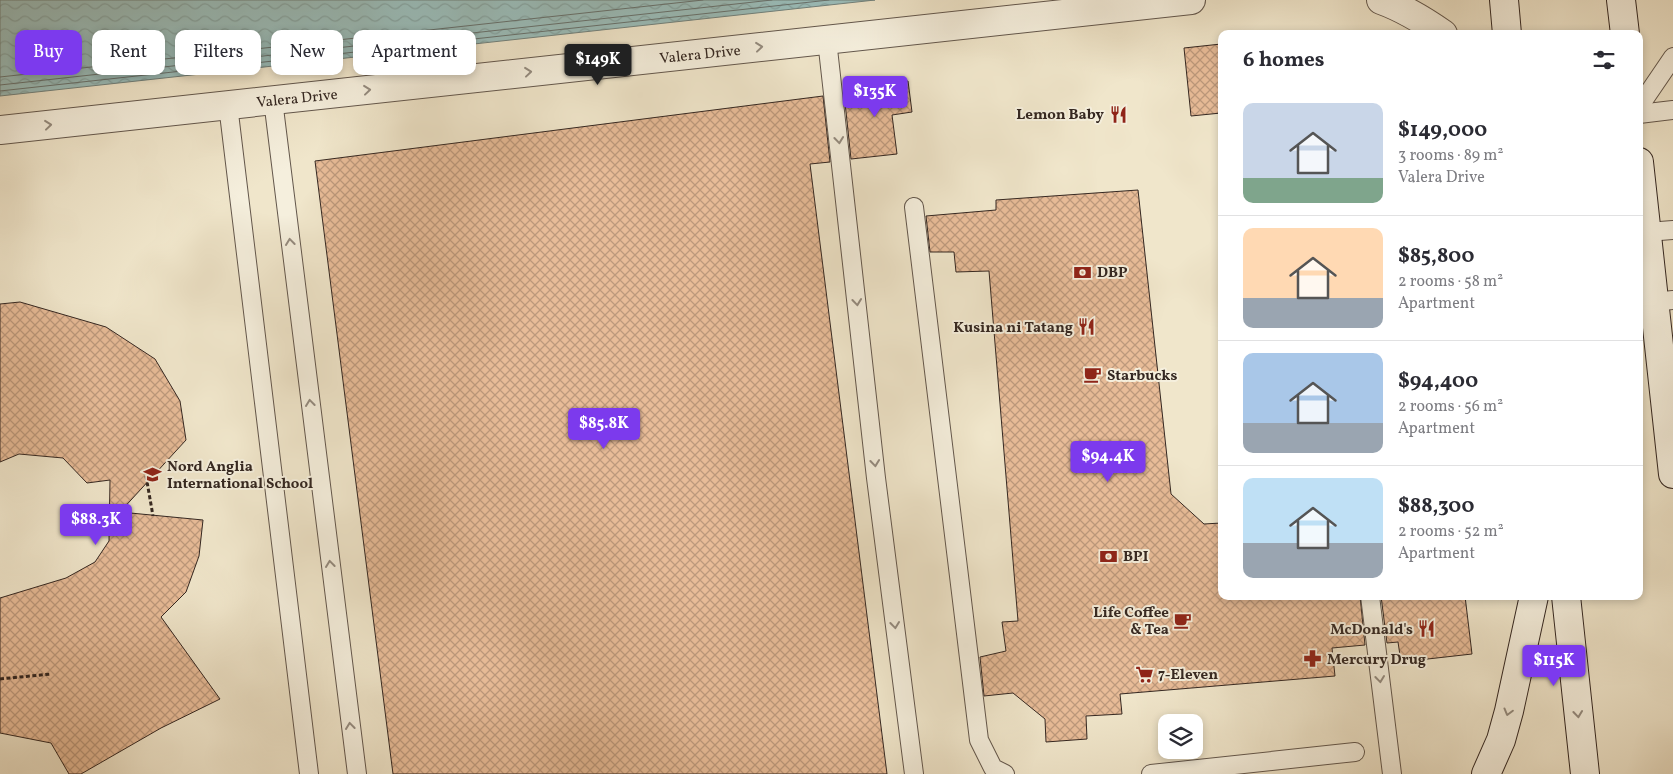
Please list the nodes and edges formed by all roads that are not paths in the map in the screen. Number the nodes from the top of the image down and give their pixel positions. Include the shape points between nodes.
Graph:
1 (1192, 0) edge
2 (1380, 0) edge
3 (1504, 0) edge
4 (1621, 0) edge
5 (1437, 30) edge
6 (1508, 30) edge
7 (1624, 30) edge
8 (827, 40) junction
9 (1673, 57) edge
10 (273, 100) junction
11 (1643, 101) edge
12 (228, 105) junction
13 (1673, 110) edge
14 (1643, 114) edge
15 (0, 130) edge
16 (1643, 175) edge
17 (914, 207) dead end
18 (1660, 231) edge
19 (1664, 301) edge
20 (1673, 474) edge
21 (1370, 600) edge
22 (1533, 600) edge
23 (1566, 600) edge
24 (1354, 752) dead end
25 (309, 774) edge
26 (357, 774) edge
27 (914, 774) edge
28 (1005, 774) edge
29 (1151, 774) edge
30 (1392, 774) edge
31 (1486, 774) edge
32 (1584, 774) edge

1 - 8 street, Valera Drive
2 - 5 street via 1398,6
3 - 6 street
4 - 7 street
10 -> 8 street, Valera Drive
8 -> 27 lane via 876,478
9 - 11 lane
10 - 12 street, Valera Drive
26 -> 10 lane
15 -> 12 street, Valera Drive
12 - 25 lane
13 - 14 lane
16 - 18 street
17 - 28 lane via 979,740 993,768
18 - 19 street
19 - 20 street
21 -> 30 lane
22 -> 31 street via 1509,711
23 -> 32 street
24 - 29 lane

